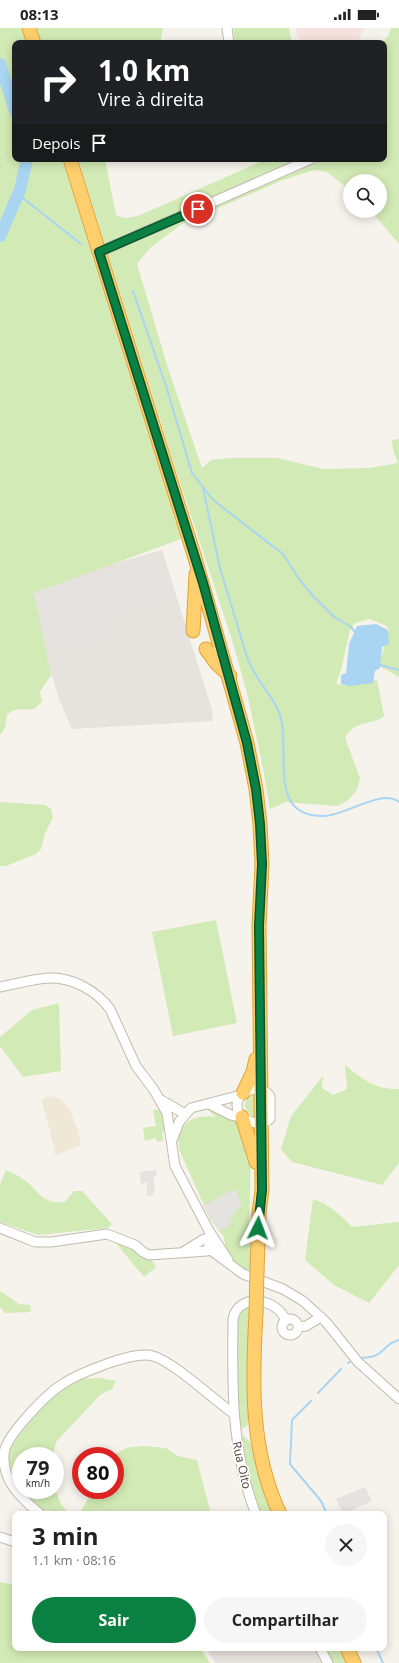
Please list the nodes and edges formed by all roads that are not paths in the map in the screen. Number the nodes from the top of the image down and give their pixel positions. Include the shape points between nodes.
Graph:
1 (29, 28) edge
2 (227, 28) edge
3 (33, 40) edge
4 (229, 40) edge
5 (71, 162) edge
6 (304, 162) edge
7 (99, 252) junction
8 (195, 558) junction
9 (193, 632) dead end
10 (206, 649) dead end
11 (230, 676) junction
12 (0, 988) edge
13 (261, 1042) junction
14 (154, 1090) junction
15 (265, 1093) junction
16 (242, 1094) junction
17 (209, 1104) junction
18 (185, 1114) junction
19 (242, 1117) junction
20 (265, 1121) junction
21 (171, 1143) junction
22 (262, 1190) junction
23 (2, 1229) edge
24 (210, 1241) junction
25 (321, 1317) junction
26 (286, 1321) junction
27 (298, 1327) junction
28 (399, 1399) edge
29 (234, 1414) junction
30 (37, 1511) edge
31 (255, 1511) edge
32 (279, 1511) edge
33 (0, 1538) edge
34 (12, 1541) edge
35 (322, 1651) edge
36 (348, 1651) edge
37 (328, 1663) edge
38 (354, 1663) edge

1 - 3 highway
2 - 4 street
5 - 7 highway
6 - 7 street
7 - 8 highway
8 - 9 highway
8 - 11 highway
10 - 11 highway
11 - 13 highway via 247,743 260,824
12 - 14 street via 49,978 83,986 110,1009 136,1066
13 - 15 highway via 266,1054
13 - 16 highway via 253,1072
14 - 18 street via 165,1103
14 - 21 street via 167,1113
15 - 16 street via 254,1089
15 - 20 highway
16 - 17 street
16 - 19 street via 237,1104
17 - 18 street via 191,1108
17 - 19 street via 231,1115
18 - 21 street via 176,1127
19 - 20 street via 252,1122
19 - 22 highway via 253,1148
20 - 22 highway
21 - 24 street via 175,1166
22 - 32 highway, bridge via 253,1373 256,1436 263,1468
23 - 24 street via 35,1242 107,1234 135,1245 150,1255 206,1251
24 - 25 street via 229,1263 243,1274 294,1295
25 - 27 street via 306,1326
25 - 28 street via 358,1362
26 - 27 street via 292,1320
26 - 27 street via 283,1327 287,1334 294,1334
26 - 29 street, Rua Oito via 279,1311 264,1302 242,1304 234,1313
29 - 30 street via 175,1369 153,1356 125,1358 67,1381 52,1391 29,1415 5,1448 4,1467 11,1484
29 - 31 street, Rua Oito via 241,1467
33 - 34 street
35 - 37 street
36 - 38 highway

